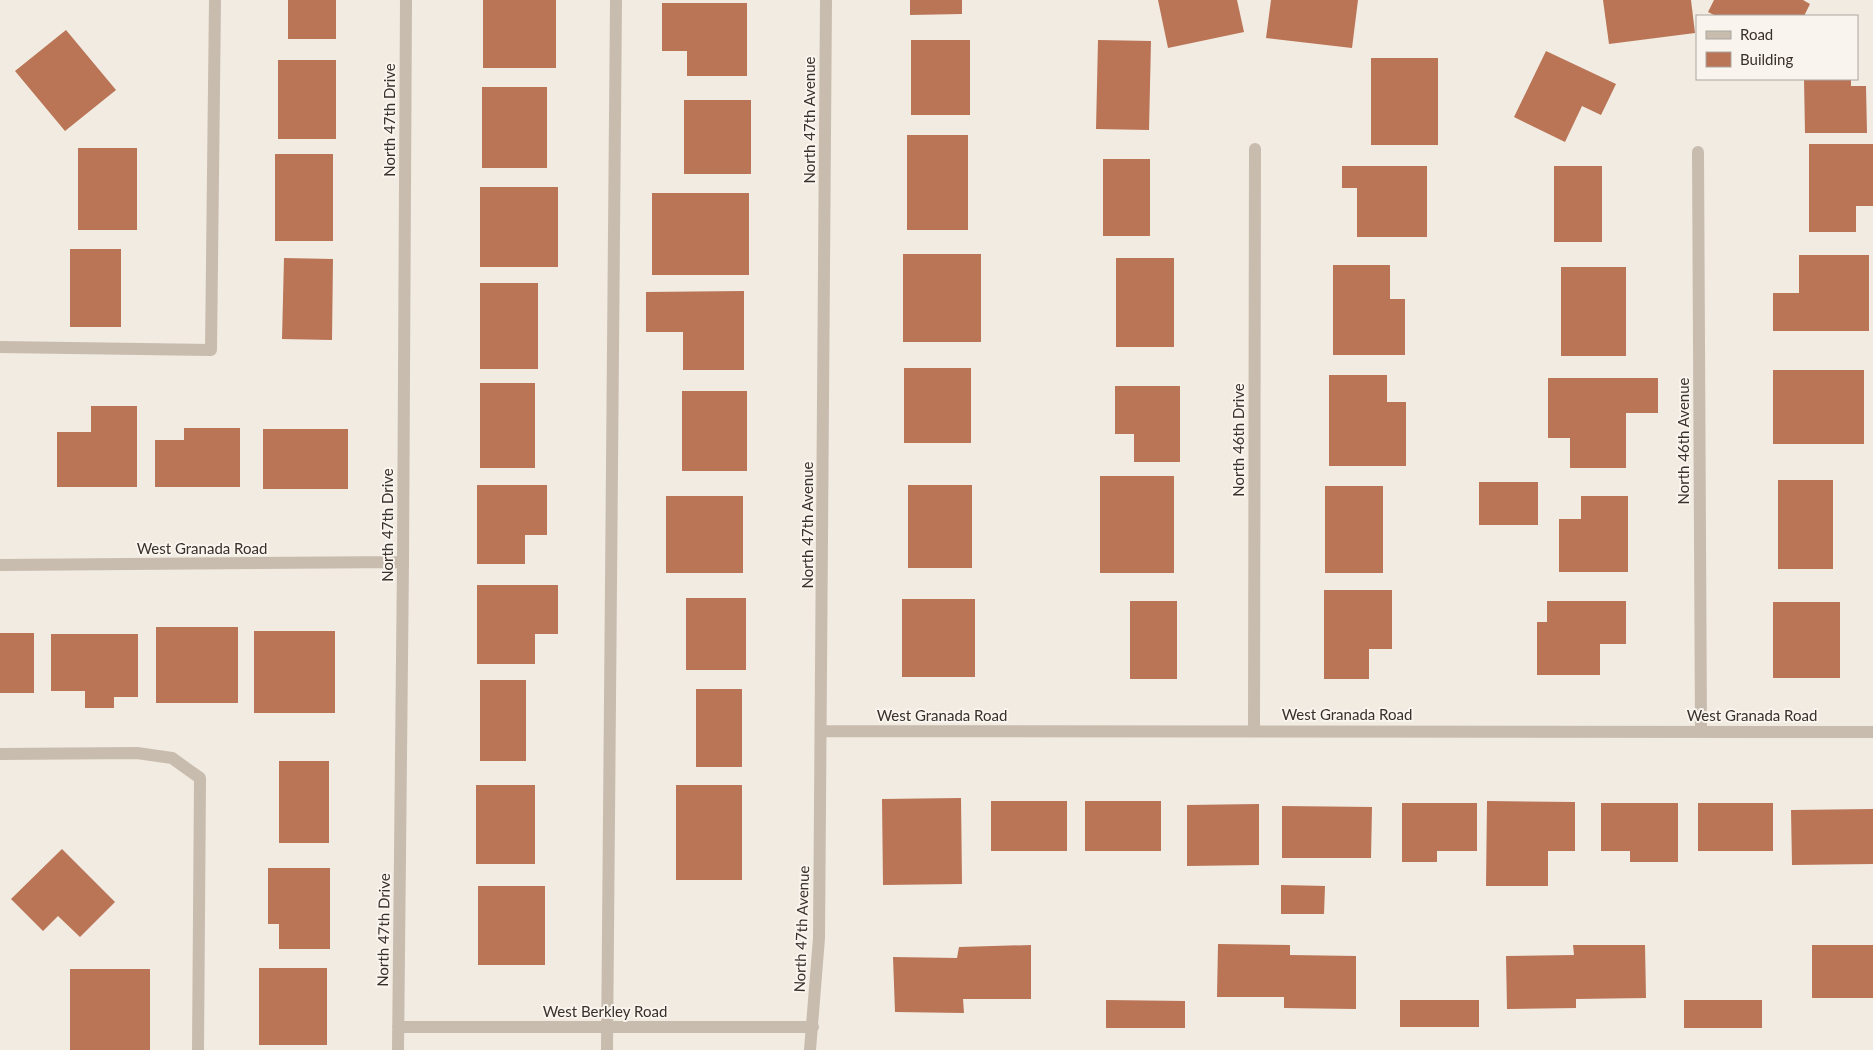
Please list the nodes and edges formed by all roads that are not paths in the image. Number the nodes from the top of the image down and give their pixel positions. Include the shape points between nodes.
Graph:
1 (215, 0) edge
2 (406, 0) edge
3 (616, 0) edge
4 (826, 0) edge
5 (1255, 149) dead end
6 (1698, 152) dead end
7 (0, 347) edge
8 (403, 562) junction
9 (0, 565) edge
10 (1254, 730) junction
11 (822, 731) junction
12 (1701, 731) junction
13 (1873, 732) edge
14 (0, 754) edge
15 (398, 1027) junction
16 (608, 1027) junction
17 (813, 1027) junction
18 (198, 1050) edge
19 (398, 1050) edge
20 (607, 1050) edge
21 (810, 1050) edge

1 - 7 street via 211,350
2 - 8 street, North 47th Drive
3 - 16 street
4 - 11 street, North 47th Avenue
5 - 10 street, North 46th Drive
6 - 12 street, North 46th Avenue
8 - 9 street, West Granada Road
8 - 15 street, North 47th Drive
10 - 11 street, West Granada Road
10 - 12 street, West Granada Road
11 - 17 street, North 47th Avenue via 819,938
12 - 13 street, West Granada Road
14 - 18 street via 137,753 172,758 200,778
15 - 16 street, West Berkley Road
15 - 19 street, North 47th Drive
16 - 17 street, West Berkley Road
16 - 20 street
17 - 21 street, North 47th Avenue

